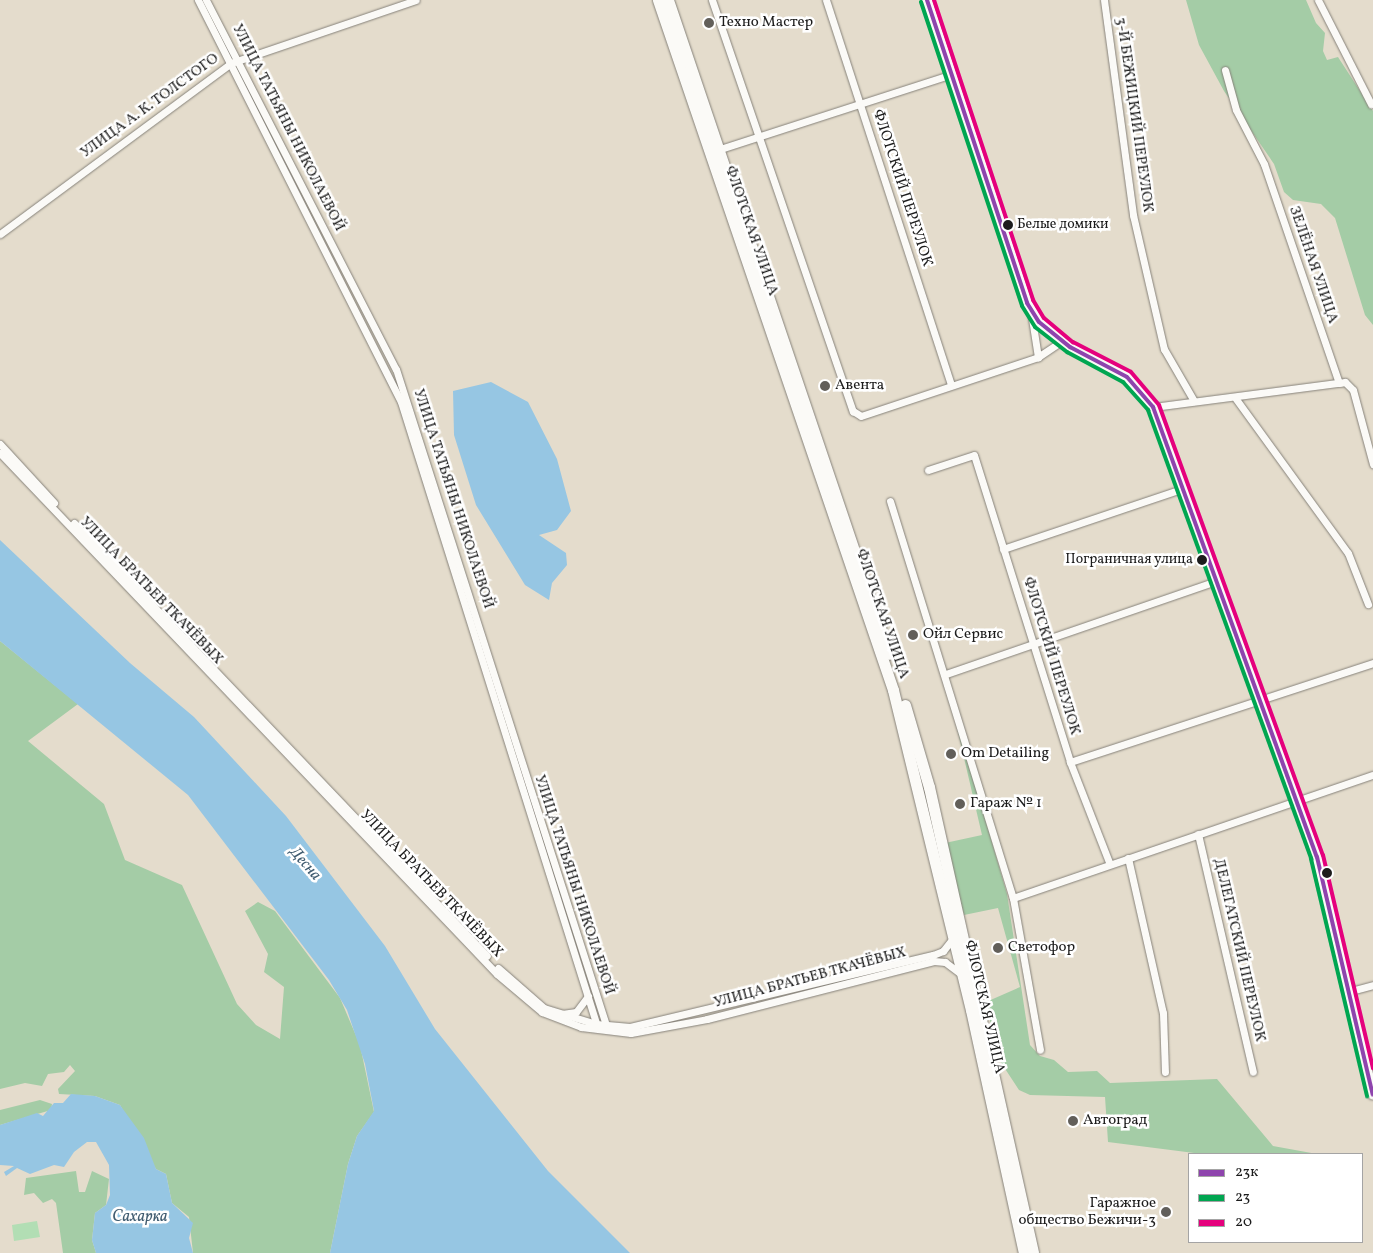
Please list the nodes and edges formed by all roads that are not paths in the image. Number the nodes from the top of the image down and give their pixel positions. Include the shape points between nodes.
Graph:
1 (198, 0) edge
2 (206, 0) edge
3 (416, 0) edge
4 (658, 0) edge
5 (668, 0) edge
6 (712, 0) edge
7 (826, 0) edge
8 (927, 0) edge
9 (1104, 0) edge
10 (1318, 0) edge
11 (234, 62) junction
12 (1225, 70) dead end
13 (952, 74) junction
14 (860, 104) junction
15 (1371, 104) dead end
16 (756, 137) junction
17 (718, 150) junction
18 (0, 234) edge
19 (1030, 310) junction
20 (1062, 341) junction
21 (1038, 357) junction
22 (1339, 383) junction
23 (951, 385) junction
24 (1236, 399) junction
25 (1194, 401) junction
26 (1153, 408) junction
27 (0, 444) edge
28 (0, 453) edge
29 (1373, 464) edge
30 (928, 470) dead end
31 (1184, 488) junction
32 (890, 501) dead end
33 (1004, 550) junction
34 (1216, 581) junction
35 (1368, 604) dead end
36 (1032, 642) junction
37 (1373, 663) edge
38 (946, 674) junction
39 (1259, 702) junction
40 (1070, 762) junction
41 (1373, 775) edge
42 (1296, 801) junction
43 (1198, 834) junction
44 (1128, 858) junction
45 (1109, 862) junction
46 (1013, 898) junction
47 (953, 936) junction
48 (963, 976) junction
49 (1373, 985) edge
50 (1352, 991) junction
51 (591, 995) junction
52 (557, 1014) junction
53 (597, 1027) junction
54 (609, 1028) junction
55 (1040, 1050) dead end
56 (1164, 1072) dead end
57 (1252, 1072) dead end
58 (1373, 1095) edge
59 (1024, 1253) edge
60 (1033, 1253) edge

1 - 11 street, УЛИЦА ТАТЬЯНЫ НИКОЛАЕВОЙ
2 - 11 street, УЛИЦА ТАТЬЯНЫ НИКОЛАЕВОЙ
3 - 11 street, УЛИЦА А. К. ТОЛСТОГО
4 - 47 main road, ФЛОТСКАЯ УЛИЦА via 893,690
5 - 17 main road, ФЛОТСКАЯ УЛИЦА
6 - 16 street
7 - 14 street, ФЛОТСКИЙ ПЕРЕУЛОК
8 - 13 street
9 - 25 street, 3-Й БЕЖИЦКИЙ ПЕРЕУЛОК via 1135,224 1164,349
10 - 15 street
11 - 18 street, УЛИЦА А. К. ТОЛСТОГО
11 - 51 street, УЛИЦА ТАТЬЯНЫ НИКОЛАЕВОЙ via 402,384
12 - 22 street, ЗЕЛЁНАЯ УЛИЦА via 1236,110 1264,164
13 - 14 street
13 - 19 street
14 - 16 street
14 - 23 street, ФЛОТСКИЙ ПЕРЕУЛОК
16 - 17 street
16 - 23 street via 853,411 861,416
17 - 60 main road, ФЛОТСКАЯ УЛИЦА via 919,748
19 - 20 street
19 - 21 street
20 - 21 street
20 - 26 street via 1127,377
21 - 23 street
22 - 24 street
22 - 29 street, ЗЕЛЁНАЯ УЛИЦА via 1353,390
24 - 25 street
24 - 35 street via 1348,553
25 - 26 street
26 - 31 street
27 - 52 street, УЛИЦА БРАТЬЕВ ТКАЧЁВЫХ via 501,971 523,993
28 - 53 street, УЛИЦА БРАТЬЕВ ТКАЧЁВЫХ via 520,997 555,1019
30 - 33 street, ФЛОТСКИЙ ПЕРЕУЛОК via 974,456
31 - 33 street
31 - 34 street
32 - 38 street
33 - 36 street, ФЛОТСКИЙ ПЕРЕУЛОК
34 - 36 street
34 - 39 street
36 - 38 street
36 - 40 street, ФЛОТСКИЙ ПЕРЕУЛОК
37 - 39 street
38 - 46 street
39 - 40 street
39 - 42 street
40 - 45 street, ФЛОТСКИЙ ПЕРЕУЛОК
41 - 42 street
42 - 43 street
42 - 50 street via 1329,898
43 - 44 street
43 - 57 street, ДЕЛЕГАТСКИЙ ПЕРЕУЛОК
44 - 45 street
44 - 56 street via 1163,1013
45 - 46 street
46 - 55 street
47 - 48 main road, ФЛОТСКАЯ УЛИЦА
47 - 54 street, УЛИЦА БРАТЬЕВ ТКАЧЁВЫХ via 943,951 933,955 880,964 705,1012
48 - 54 street, УЛИЦА БРАТЬЕВ ТКАЧЁВЫХ via 955,967 934,961 689,1023
48 - 59 main road, ФЛОТСКАЯ УЛИЦА
49 - 50 street
50 - 58 street
51 - 52 street via 576,1012
51 - 53 street, УЛИЦА ТАТЬЯНЫ НИКОЛАЕВОЙ
51 - 54 street
52 - 53 street, УЛИЦА БРАТЬЕВ ТКАЧЁВЫХ
53 - 54 street, УЛИЦА БРАТЬЕВ ТКАЧЁВЫХ

